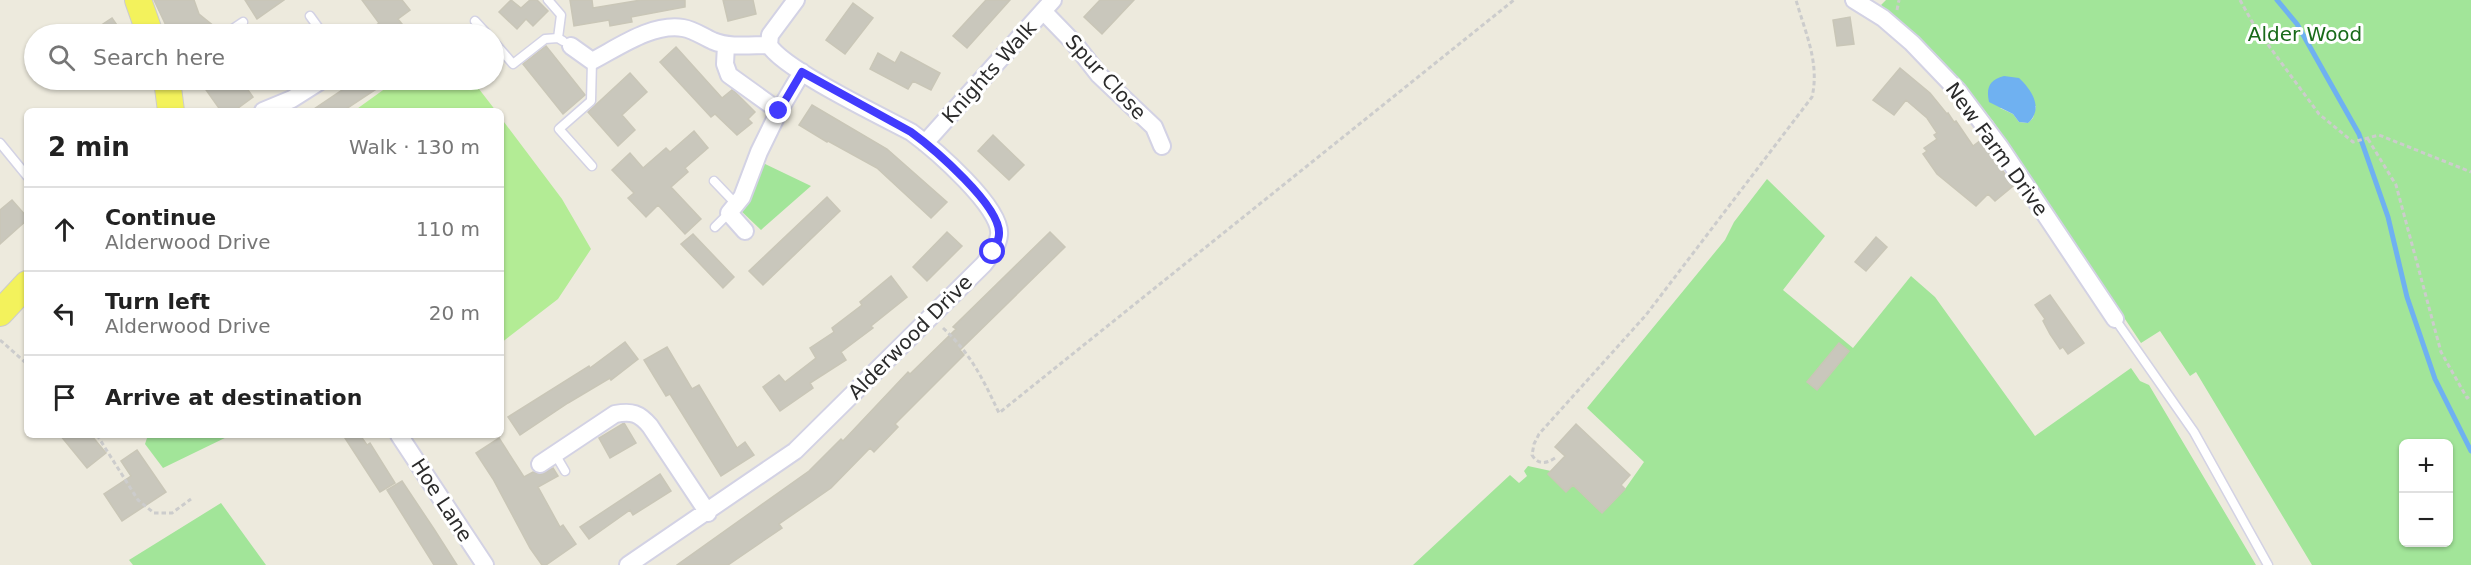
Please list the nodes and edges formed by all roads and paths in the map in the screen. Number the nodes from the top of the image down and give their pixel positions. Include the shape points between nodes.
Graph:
1 (138, 0) edge
2 (548, 0) edge
3 (796, 0) edge
4 (1514, 0) edge
5 (1796, 0) edge
6 (1854, 0) edge
7 (2240, 0) edge
8 (1048, 5) edge
9 (310, 16) dead end
10 (475, 21) dead end
11 (243, 22) dead end
12 (146, 24) edge
13 (240, 24) edge
14 (316, 24) edge
15 (478, 24) edge
16 (565, 42) junction
17 (726, 45) junction
18 (769, 45) junction
19 (504, 54) edge
20 (592, 60) junction
21 (802, 72) junction
22 (168, 90) edge
23 (306, 90) edge
24 (171, 108) edge
25 (270, 108) edge
26 (779, 111) junction
27 (2368, 139) junction
28 (926, 143) junction
29 (0, 144) edge
30 (1162, 146) dead end
31 (592, 166) dead end
32 (24, 172) edge
33 (2471, 172) edge
34 (714, 181) dead end
35 (733, 209) junction
36 (715, 226) dead end
37 (745, 231) dead end
38 (24, 287) edge
39 (0, 313) edge
40 (931, 316) junction
41 (2115, 319) joint
42 (0, 340) edge
43 (24, 361) edge
44 (2471, 395) edge
45 (99, 438) edge
46 (401, 438) edge
47 (555, 454) junction
48 (1555, 458) dead end
49 (540, 464) dead end
50 (565, 471) dead end
51 (191, 500) dead end
52 (708, 513) junction
53 (485, 565) edge
54 (628, 565) edge
55 (2268, 565) edge

1 - 12 main road
2 - 16 lane via 561,15
3 - 18 street via 770,35
4 - 40 path via 999,413 973,360
5 - 48 path via 1815,69 1812,97 1646,315 1539,434 1532,454 1540,462
6 - 41 street, New Farm Drive via 1912,44 1958,91
7 - 27 path via 2255,27 2319,114 2353,142
8 - 28 street, Knights Walk
8 - 30 street, Spur Close via 1105,81 1154,127
9 - 14 lane
10 - 15 lane
11 - 13 lane
16 - 19 lane via 546,39 513,64
16 - 20 street
17 - 18 street
17 - 20 street via 700,33 669,28 640,36
17 - 26 street via 729,75
18 - 21 street, Alderwood Drive via 774,54
20 - 31 lane via 591,101 559,129
21 - 26 street
21 - 28 street, Alderwood Drive
22 - 24 main road
23 - 25 street
26 - 35 street via 742,197
27 - 33 path via 2379,135
27 - 44 path via 2396,185 2441,352 2467,398
28 - 40 street, Alderwood Drive via 987,202 999,234 984,264
29 - 32 lane
34 - 35 lane
35 - 36 lane
35 - 37 street
38 - 39 main road
40 - 52 street, Alderwood Drive via 795,451
41 - 55 lane via 2194,432
42 - 43 path
45 - 51 path via 138,500 154,513 172,513
46 - 53 street, Hoe Lane
47 - 49 street
47 - 50 lane
47 - 52 street via 615,414 630,411 641,415
52 - 54 street, Alderwood Drive

